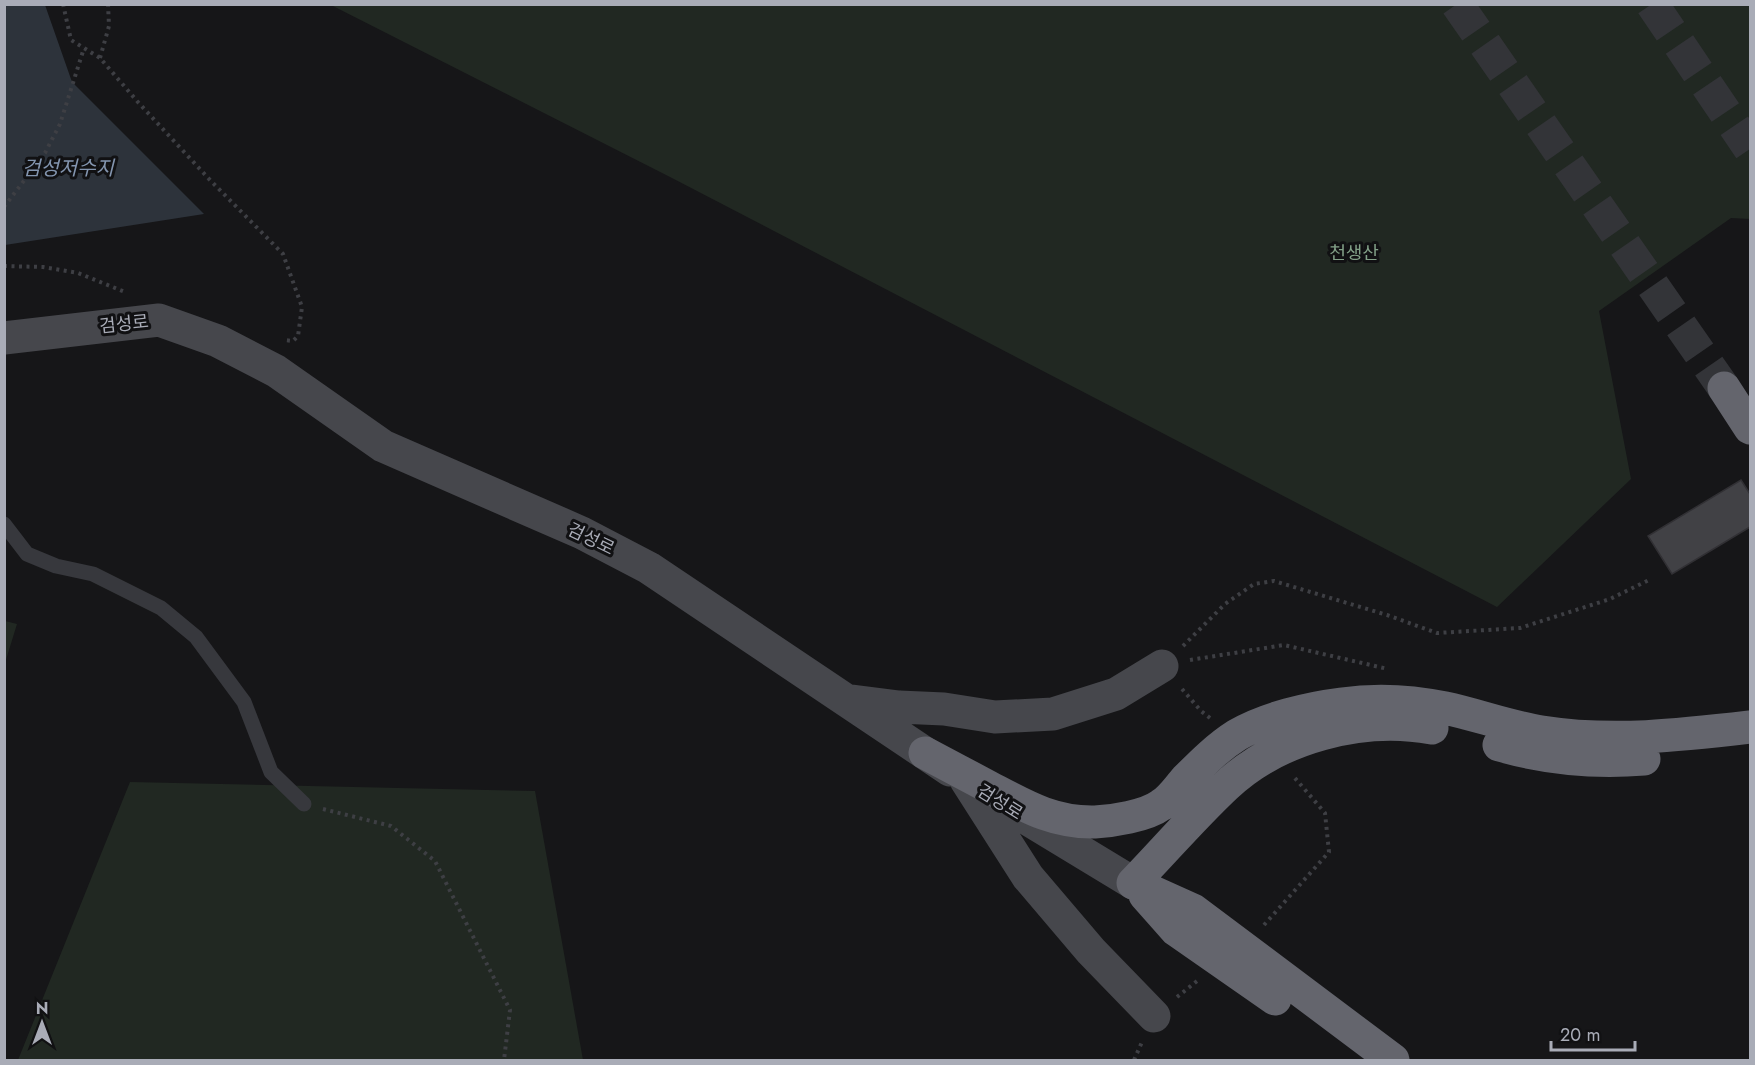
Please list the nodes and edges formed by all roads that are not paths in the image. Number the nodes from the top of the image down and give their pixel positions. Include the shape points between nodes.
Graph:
1 (4, 338) edge
2 (1724, 388) tunnel mouth
3 (1750, 428) edge
4 (4, 524) edge
5 (1162, 666) dead end
6 (844, 700) junction
7 (1750, 727) edge
8 (1750, 746) edge
9 (925, 753) junction
10 (966, 780) junction
11 (304, 804) road end
12 (1133, 883) junction
13 (1154, 1016) dead end
14 (1358, 1060) edge
15 (1393, 1060) edge

1 - 6 street, 검성로 via 159,320 218,341 276,371 383,446 582,533 649,568
2 - 3 highway
4 - 11 lane via 27,554 56,566 93,574 161,608 196,637 244,702 271,772
5 - 6 street via 1116,694 1053,714 994,717
6 - 9 street, 검성로
7 - 9 highway via 1628,738 1579,737 1413,703 1341,704 1257,725 1213,752 1160,806 1096,822 1068,821 1035,812
8 - 12 highway via 1641,759 1578,761 1421,726 1346,727 1290,745 1258,762 1227,785
9 - 10 street, 검성로
10 - 12 street, 검성로
10 - 13 street via 1028,876 1091,951
12 - 14 highway via 1176,930
12 - 15 highway via 1193,910

